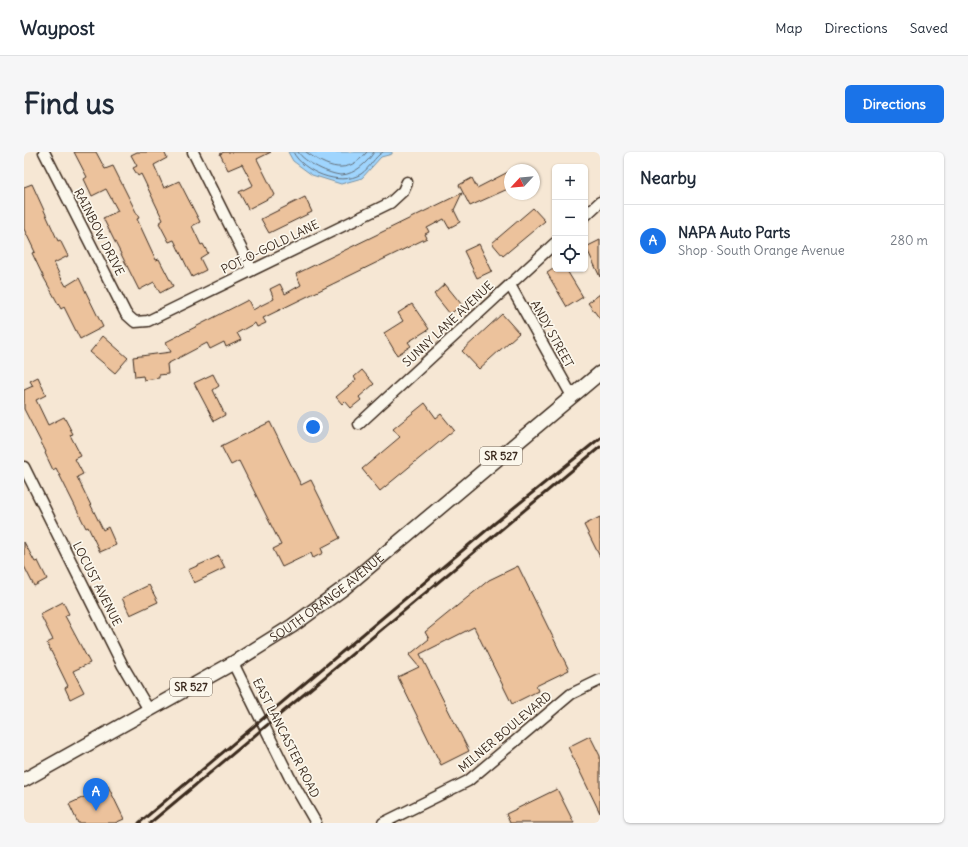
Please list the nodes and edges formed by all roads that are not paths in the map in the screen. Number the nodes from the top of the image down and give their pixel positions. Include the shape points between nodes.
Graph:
1 (44, 152) edge
2 (193, 152) edge
3 (407, 182) dead end
4 (600, 202) edge
5 (588, 213) edge
6 (552, 246) edge
7 (252, 270) junction
8 (510, 285) junction
9 (135, 322) joint
10 (600, 373) edge
11 (572, 396) junction
12 (358, 424) dead end
13 (24, 468) edge
14 (233, 663) junction
15 (600, 680) edge
16 (149, 710) junction
17 (24, 780) edge
18 (316, 823) edge
19 (383, 823) edge

1 - 9 street, RAINBOW DRIVE via 126,314
2 - 7 street
3 - 7 street, POT-O-GOLD LANE via 403,192 390,203
4 - 5 street
6 - 8 street, SUNNY LANE AVENUE
7 - 9 street, POT-O-GOLD LANE via 148,321
8 - 11 street, ANDY STREET
8 - 12 street, SUNNY LANE AVENUE
10 - 11 main road, SOUTH ORANGE AVENUE / SR 527
11 - 14 main road, SOUTH ORANGE AVENUE / SR 527 via 344,588 292,626
13 - 16 street, LOCUST AVENUE via 123,666
14 - 16 main road, SOUTH ORANGE AVENUE / SR 527
14 - 18 street, EAST LANCASTER ROAD via 289,776
15 - 19 street, MILNER BOULEVARD via 572,694 468,782
16 - 17 main road, SOUTH ORANGE AVENUE / SR 527

